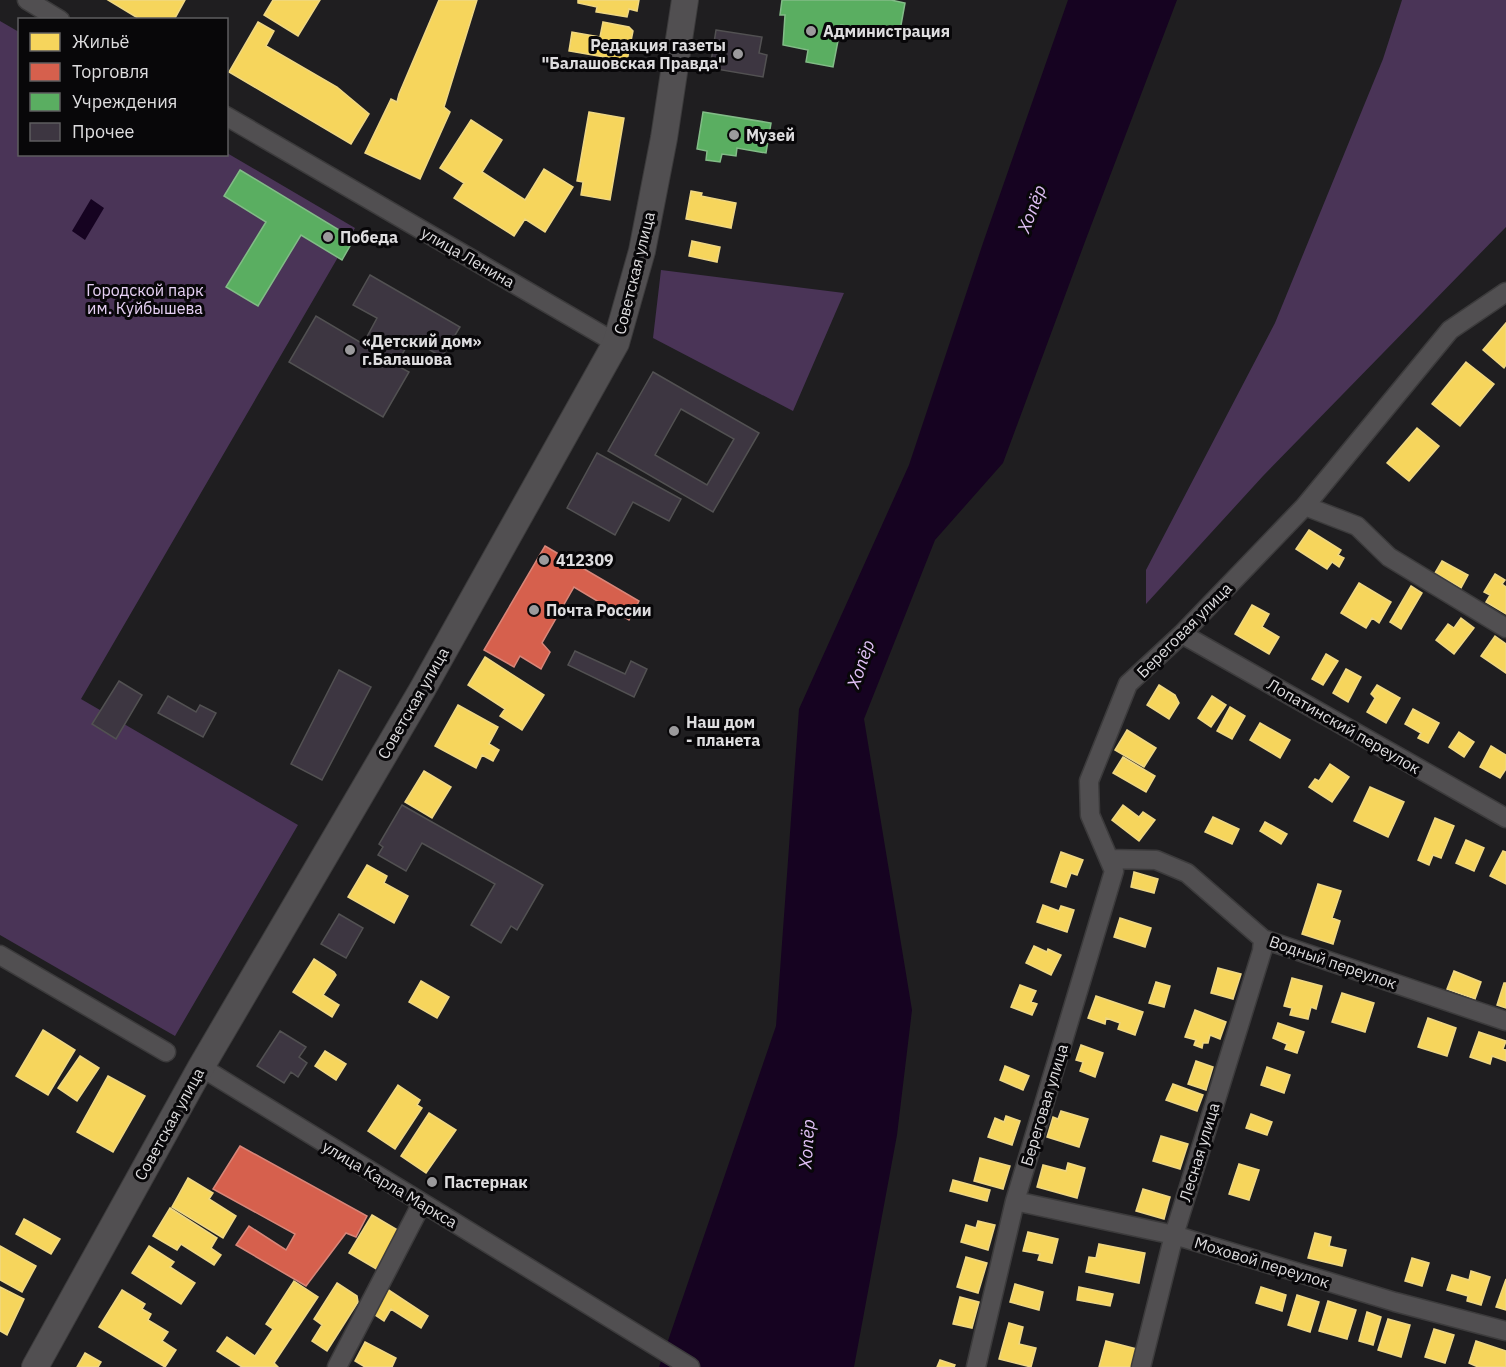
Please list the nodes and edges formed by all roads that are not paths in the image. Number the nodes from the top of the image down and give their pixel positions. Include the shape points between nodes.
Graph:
1 (27, 0) edge
2 (685, 0) edge
3 (57, 18) edge
4 (228, 117) edge
5 (1506, 292) edge
6 (616, 343) junction
7 (1305, 506) junction
8 (1506, 628) edge
9 (1182, 634) junction
10 (1506, 818) edge
11 (1109, 859) junction
12 (1263, 939) junction
13 (0, 955) edge
14 (1506, 1021) edge
15 (166, 1052) dead end
16 (201, 1067) junction
17 (1015, 1201) junction
18 (422, 1203) junction
19 (1173, 1235) junction
20 (1506, 1331) edge
21 (35, 1367) edge
22 (337, 1367) edge
23 (690, 1367) edge
24 (976, 1367) edge
25 (1141, 1367) edge

1 - 3 street
2 - 6 street, Советская улица via 642,251
4 - 6 street, улица Ленина
5 - 7 street, Береговая улица via 1450,330
6 - 16 street, Советская улица via 416,701
7 - 8 street via 1357,526 1389,556
7 - 9 street, Береговая улица
9 - 10 street, Лопатинский переулок
9 - 11 street, Береговая улица via 1128,684 1089,781 1090,815
11 - 12 street, Водный переулок via 1156,860 1187,873
11 - 17 street, Береговая улица via 1114,871
12 - 14 street, Водный переулок
12 - 19 street, Лесная улица
13 - 15 street
16 - 18 street, улица Карла Маркса
16 - 21 street, Советская улица
17 - 19 street, Моховой переулок
17 - 24 street, Береговая улица
18 - 22 street
18 - 23 street, улица Карла Маркса
19 - 20 street, Моховой переулок
19 - 25 street, Лесная улица

